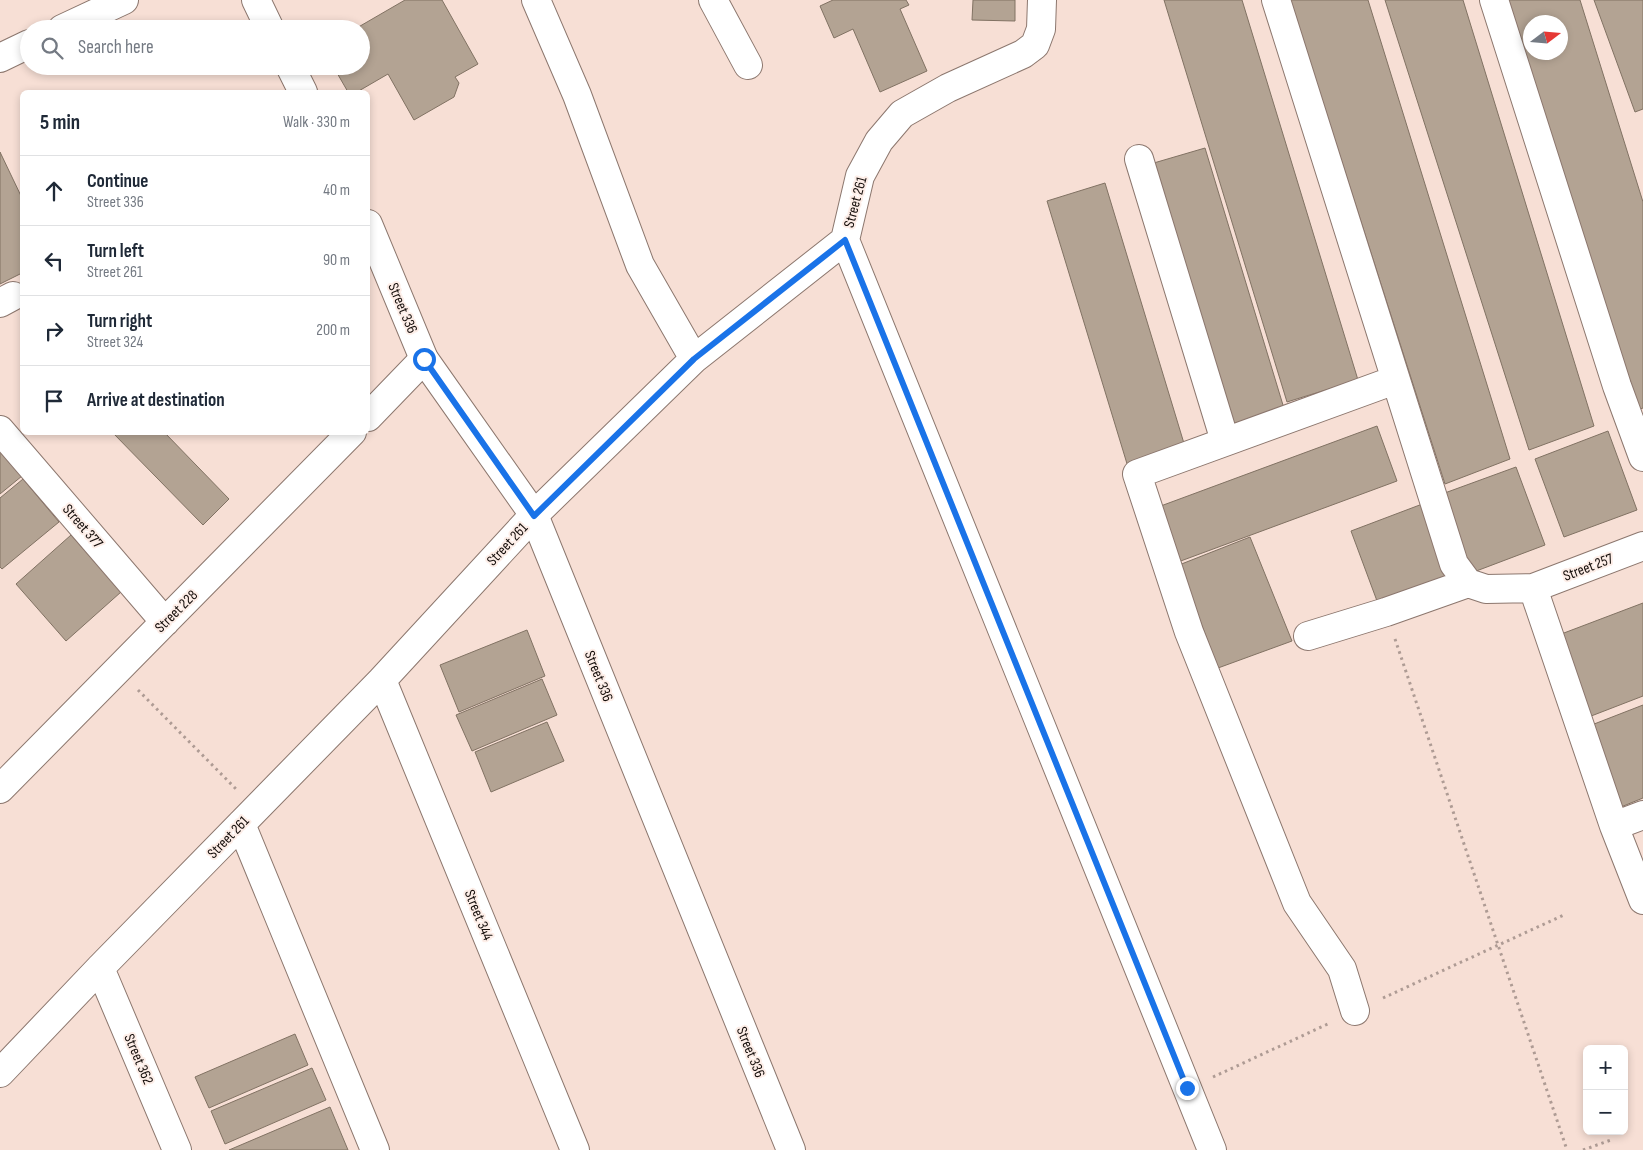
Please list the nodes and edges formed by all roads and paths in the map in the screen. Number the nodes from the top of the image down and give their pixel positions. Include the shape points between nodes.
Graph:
1 (124, 0) edge
2 (256, 0) edge
3 (536, 0) edge
4 (713, 0) edge
5 (1042, 0) edge
6 (1276, 0) edge
7 (1494, 0) edge
8 (81, 20) edge
9 (266, 20) edge
10 (20, 48) edge
11 (0, 58) edge
12 (748, 65) dead end
13 (294, 75) edge
14 (302, 90) edge
15 (1139, 158) dead end
16 (370, 229) edge
17 (845, 240) junction
18 (424, 359) junction
19 (694, 359) junction
20 (1395, 380) junction
21 (370, 415) edge
22 (0, 430) edge
23 (349, 435) edge
24 (1225, 441) junction
25 (1643, 457) edge
26 (534, 516) junction
27 (1643, 546) edge
28 (1468, 583) junction
29 (1533, 588) junction
30 (1386, 612) junction
31 (165, 622) junction
32 (1308, 636) dead end
33 (118, 670) junction
34 (382, 680) junction
35 (0, 789) edge
36 (1643, 814) edge
37 (248, 816) junction
38 (1614, 826) junction
39 (1643, 900) edge
40 (100, 968) junction
41 (1356, 1011) dead end
42 (0, 1073) edge
43 (1611, 1140) dead end
44 (177, 1150) edge
45 (375, 1150) edge
46 (575, 1150) edge
47 (791, 1150) edge
48 (1212, 1150) edge
49 (1567, 1150) edge
50 (1583, 1150) edge

1 - 8 street
2 - 9 street
3 - 19 street via 577,95 640,266
4 - 12 street
5 - 17 street, Street 261 via 1041,29 1035,45 902,114 879,141 860,176
6 - 20 street
7 - 25 street via 1617,386
10 - 11 street
13 - 14 street
15 - 24 street
16 - 18 street, Street 336
17 - 19 street, Street 261
17 - 48 street
18 - 21 street
18 - 26 street, Street 336
19 - 26 street, Street 261
20 - 24 street
20 - 28 street via 1454,564
22 - 31 street, Street 377
23 - 31 street, Street 228
24 - 41 street via 1138,474 1189,632 1297,903 1342,969
26 - 34 street, Street 261
26 - 47 street, Street 336
27 - 29 street, Street 257
28 - 29 street, Street 257 via 1486,589
28 - 30 street
29 - 38 street
30 - 32 street
30 - 49 path
31 - 33 street, Street 228
33 - 35 street, Street 228
33 - 37 path
34 - 37 street, Street 261
34 - 46 street, Street 344
36 - 38 street
37 - 40 street, Street 261
37 - 45 street
38 - 39 street
40 - 42 street, Street 261
40 - 44 street, Street 362
43 - 50 path

